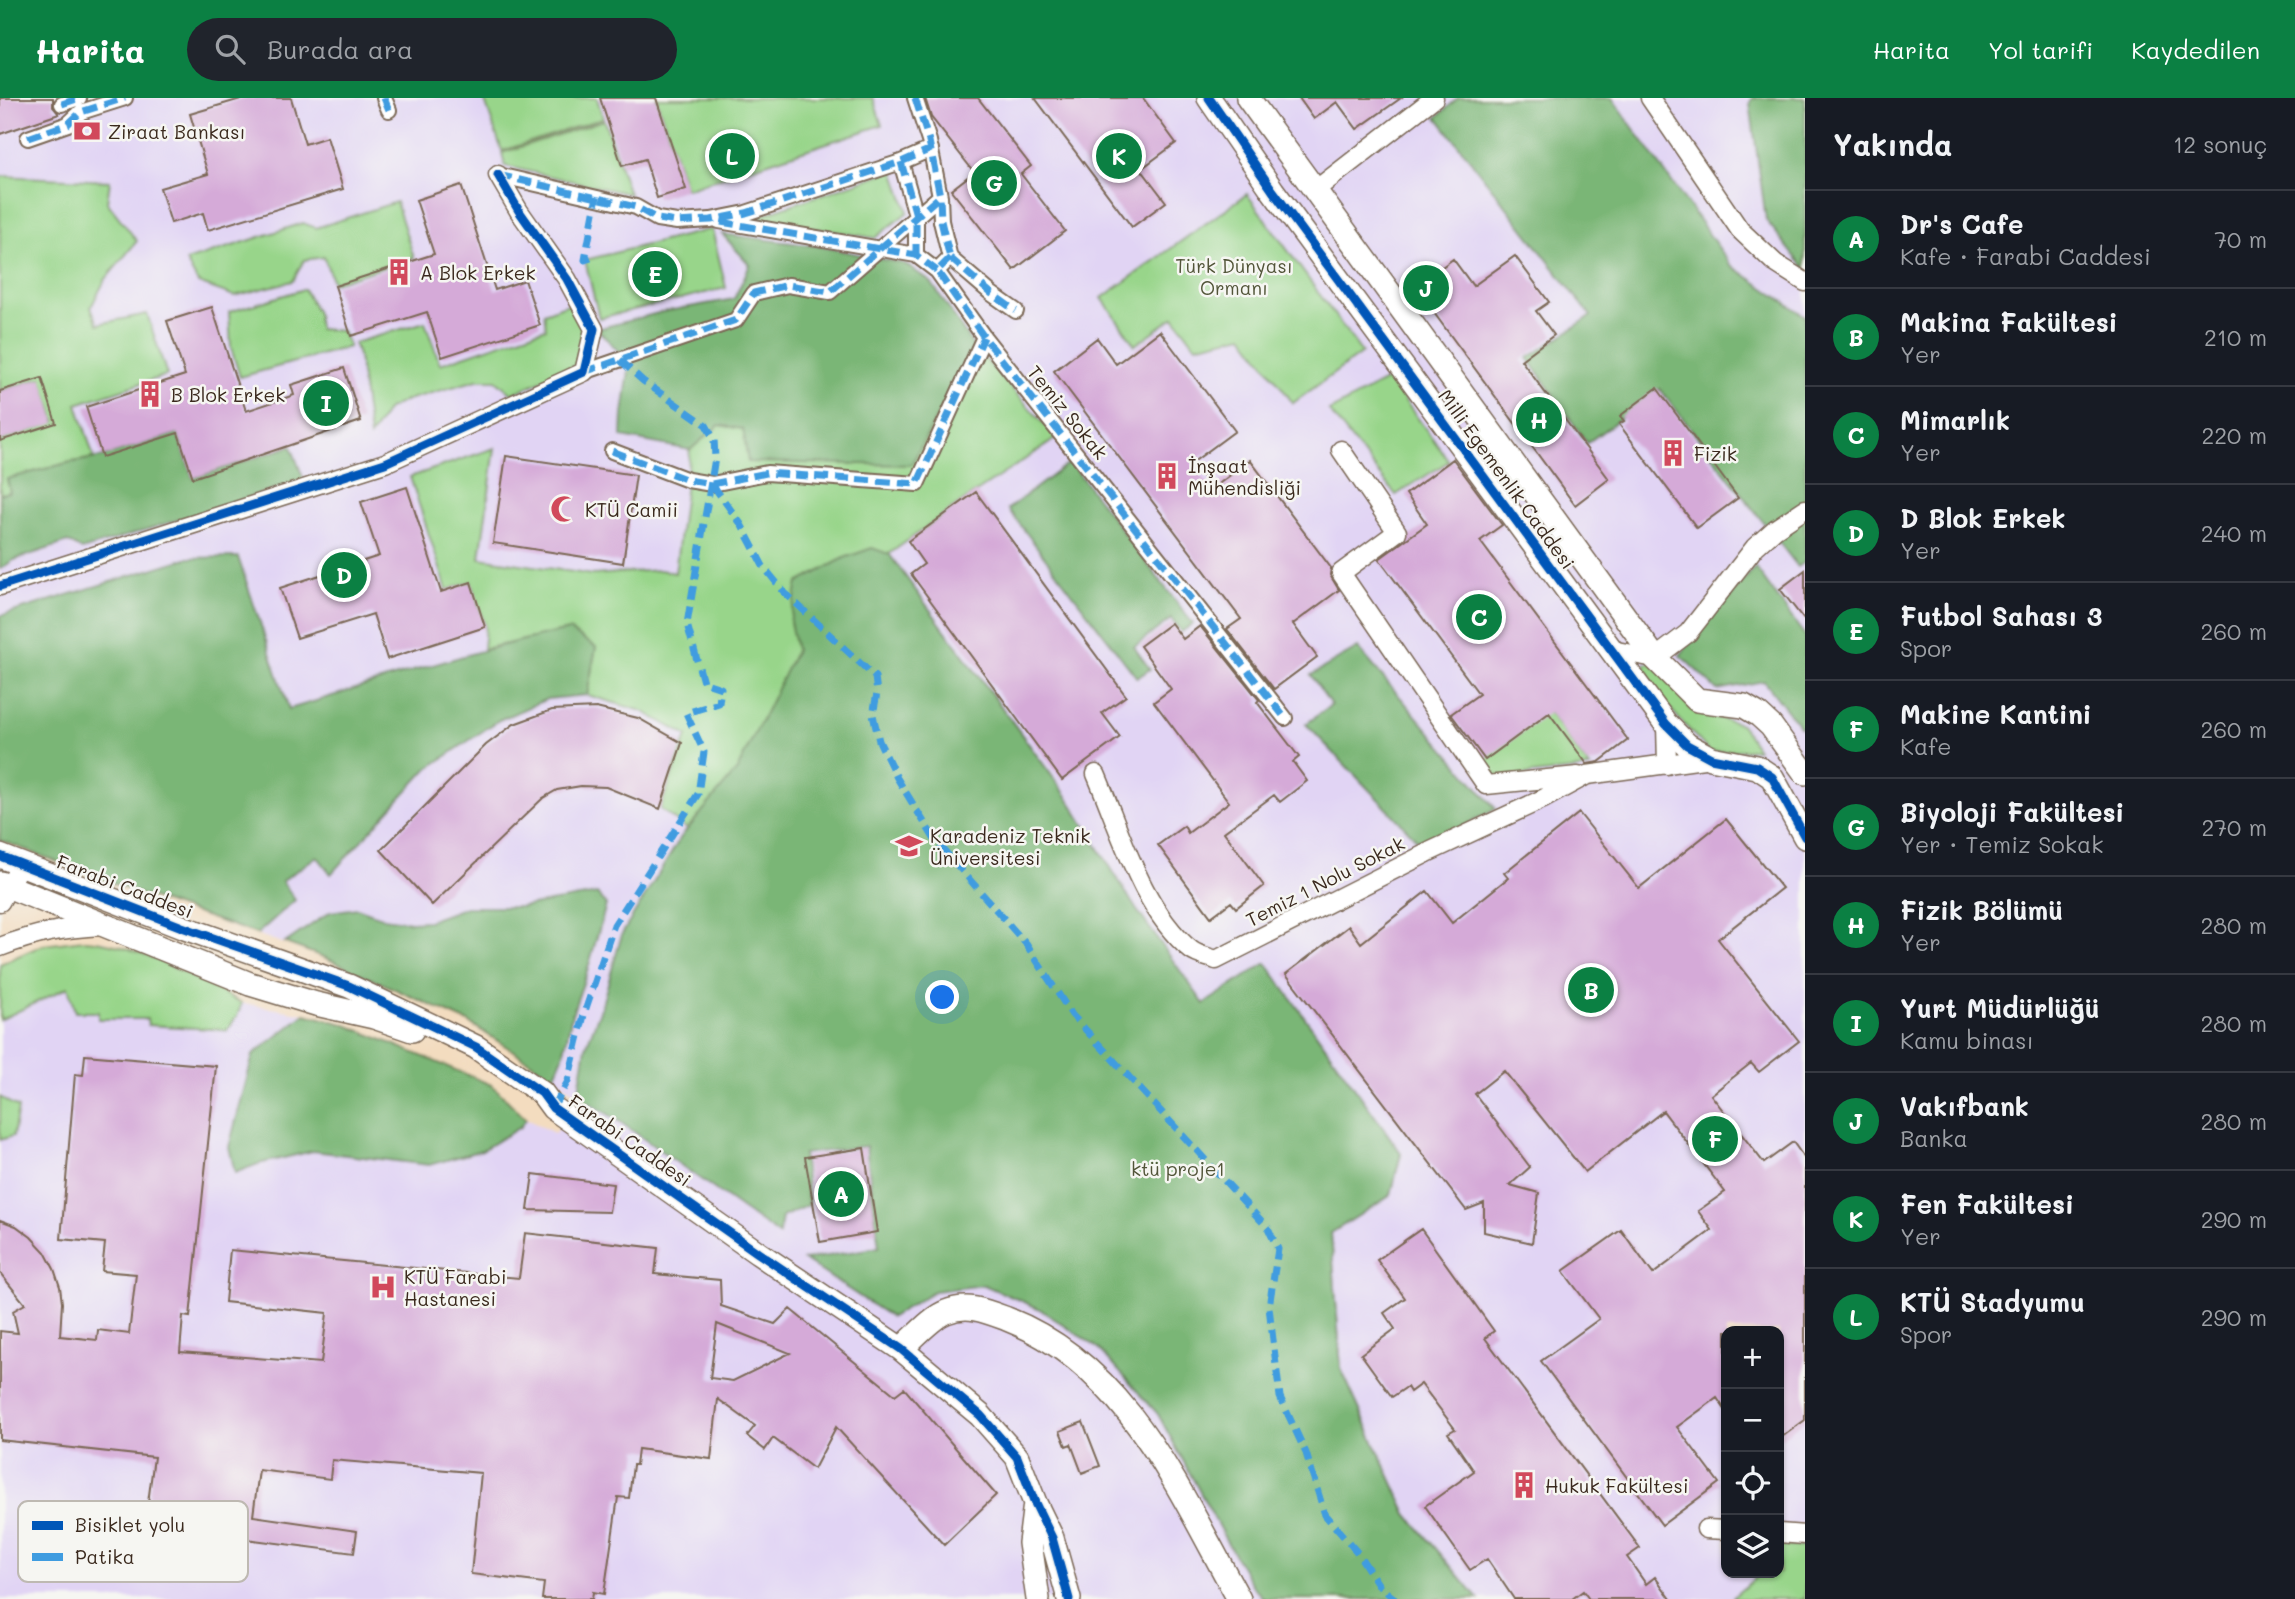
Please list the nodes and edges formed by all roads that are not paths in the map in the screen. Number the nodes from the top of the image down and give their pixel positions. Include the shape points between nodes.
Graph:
1 (79, 98) edge
2 (125, 98) edge
3 (915, 98) edge
4 (1209, 98) edge
5 (1248, 98) edge
6 (1434, 98) edge
7 (1650, 98) edge
8 (62, 105) edge
9 (28, 138) dead end
10 (930, 149) junction
11 (901, 162) junction
12 (498, 175) joint
13 (1314, 191) junction
14 (940, 197) junction
15 (916, 215) junction
16 (711, 220) junction
17 (882, 249) junction
18 (916, 255) junction
19 (950, 258) junction
20 (937, 271) junction
21 (1805, 282) edge
22 (1016, 311) dead end
23 (984, 337) junction
24 (584, 372) junction
25 (1341, 450) dead end
26 (612, 451) dead end
27 (1805, 509) edge
28 (0, 586) edge
29 (1611, 650) junction
30 (1655, 658) junction
31 (1285, 718) dead end
32 (1666, 724) junction
33 (1782, 740) junction
34 (1712, 758) junction
35 (1667, 765) junction
36 (1757, 767) junction
37 (1805, 773) edge
38 (1096, 774) dead end
39 (1587, 775) junction
40 (1805, 837) edge
41 (6, 860) edge
42 (3, 891) edge
43 (107, 926) junction
44 (0, 947) edge
45 (260, 955) junction
46 (300, 968) junction
47 (250, 984) junction
48 (288, 996) junction
49 (553, 1108) junction
50 (901, 1349) junction
51 (1035, 1503) junction
52 (1706, 1529) dead end
53 (1721, 1530) edge
54 (1784, 1533) edge
55 (1805, 1535) edge
56 (1038, 1599) edge
57 (1069, 1599) edge
58 (1239, 1599) edge

1 - 8 street
2 - 9 street via 81,112 68,124
3 - 10 street
4 - 29 street, Milli Egemenlik Caddesi
5 - 13 street, Milli Egemenlik Caddesi
6 - 13 street
7 - 21 street via 1740,230 1775,263
10 - 11 street
10 - 14 street
11 - 15 street
11 - 16 street via 746,213
12 - 16 street via 636,206 657,219
12 - 24 street via 567,279 594,329
13 - 30 street, Milli Egemenlik Caddesi
14 - 15 street
14 - 19 street
15 - 17 street
15 - 18 street
16 - 17 street
17 - 18 street
17 - 24 street via 830,292 788,285 754,293 736,320
18 - 20 street, Temiz Sokak
19 - 20 street
19 - 22 street
20 - 23 street, Temiz Sokak
23 - 26 street via 917,484 767,473 712,484 688,480
23 - 31 street, Temiz Sokak
24 - 28 street via 385,463
25 - 39 street via 1397,532 1341,573 1486,785
27 - 30 street via 1755,547 1688,633
29 - 30 street
29 - 32 street, Milli Egemenlik Caddesi
30 - 33 street, Milli Egemenlik Caddesi via 1697,699 1744,706
32 - 34 street, Milli Egemenlik Caddesi via 1687,746
32 - 35 street
33 - 36 street
33 - 37 street, Milli Egemenlik Caddesi
34 - 35 street, Temiz 1 Nolu Sokak
34 - 36 street, Milli Egemenlik Caddesi
35 - 39 street, Temiz 1 Nolu Sokak
36 - 40 street via 1772,777
38 - 39 street, Temiz 1 Nolu Sokak via 1152,904 1192,952 1216,960
41 - 42 street
41 - 45 street, Farabi Caddesi
42 - 43 street, Farabi Caddesi
43 - 44 street via 64,928
43 - 47 street, Farabi Caddesi
45 - 46 street, Farabi Caddesi
45 - 47 street
46 - 48 street
46 - 49 street, Farabi Caddesi via 349,986 476,1047 542,1093
47 - 48 street, Farabi Caddesi
48 - 49 street, Farabi Caddesi via 411,1030 491,1074 534,1105
49 - 50 street, Farabi Caddesi
50 - 51 street, Farabi Caddesi via 979,1415 1017,1457
50 - 58 street via 944,1312 969,1306 1030,1328 1063,1348 1127,1409 1163,1461
51 - 56 street, Farabi Caddesi via 1030,1543
51 - 57 street, Farabi Caddesi via 1052,1538
52 - 53 street
54 - 55 street

